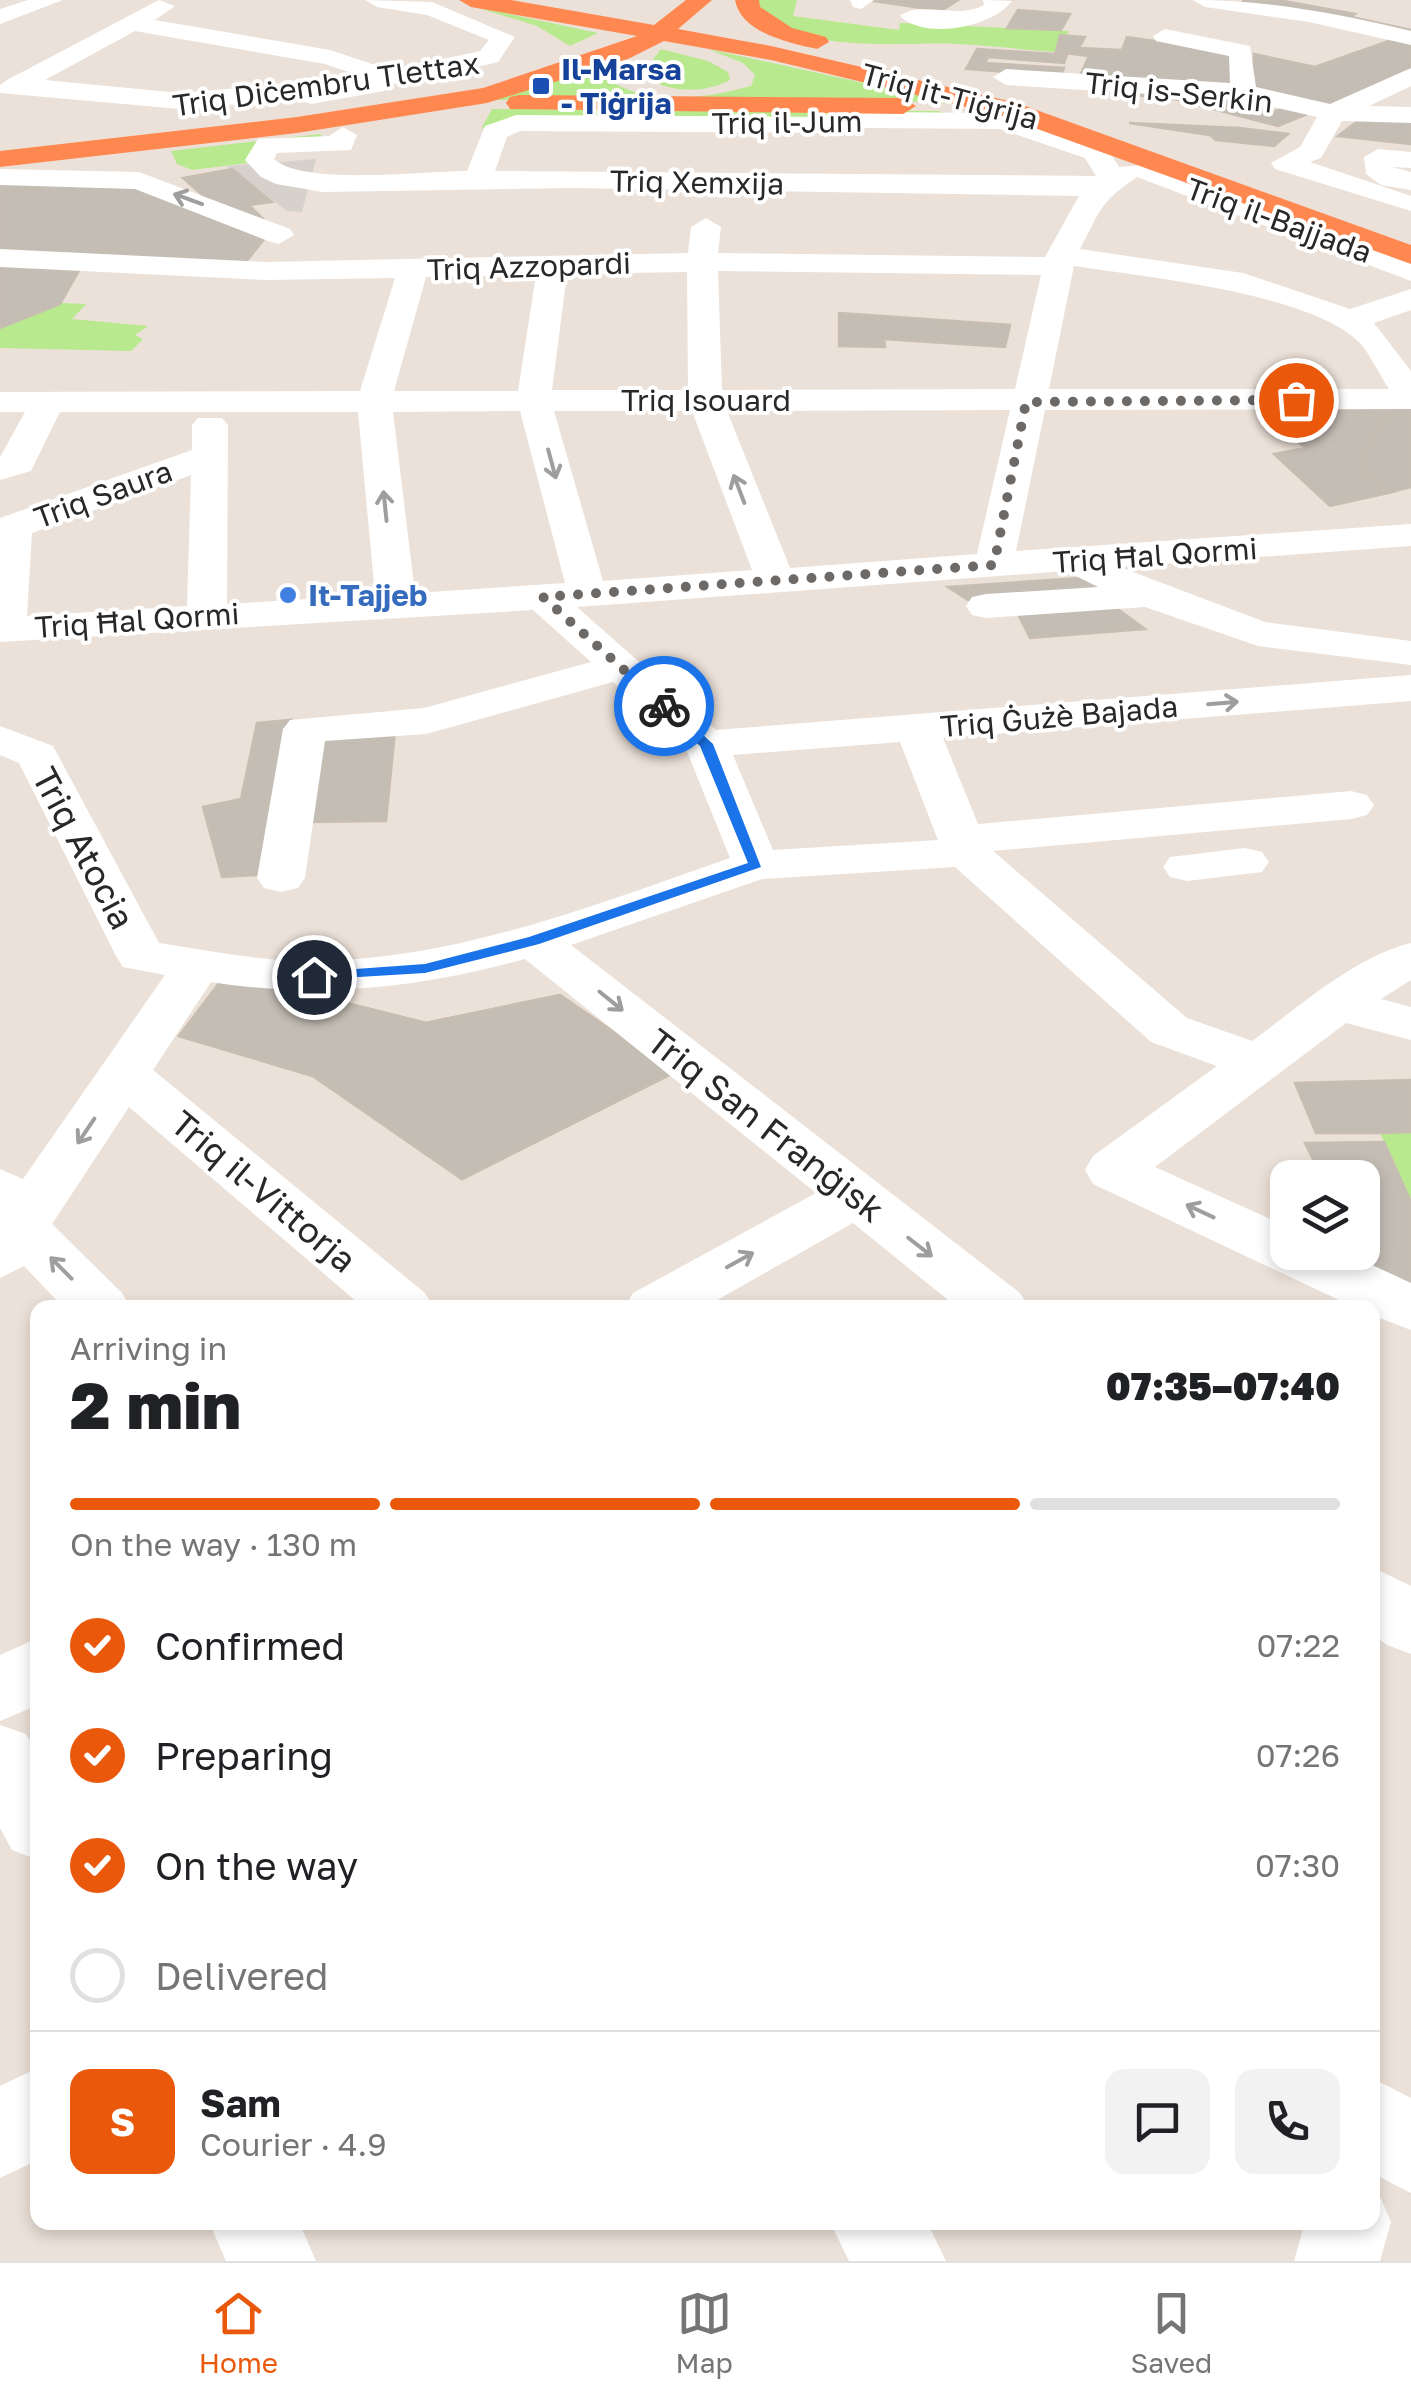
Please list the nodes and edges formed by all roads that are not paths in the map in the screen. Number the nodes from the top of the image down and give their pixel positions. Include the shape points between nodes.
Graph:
1 (51, 0) edge
2 (376, 0) edge
3 (471, 0) edge
4 (700, 0) edge
5 (747, 0) edge
6 (995, 0) edge
7 (1204, 0) edge
8 (170, 2) edge
9 (430, 5) edge
10 (545, 7) edge
11 (912, 16) dead end
12 (0, 17) edge
13 (126, 18) edge
14 (648, 24) edge
15 (367, 36) junction
16 (1165, 36) dead end
17 (1411, 38) edge
18 (330, 57) junction
19 (270, 66) junction
20 (1411, 76) edge
21 (499, 77) junction
22 (1006, 77) dead end
23 (374, 86) dead end
24 (8, 91) edge
25 (299, 91) junction
26 (1243, 92) junction
27 (0, 108) edge
28 (415, 109) junction
29 (1333, 113) junction
30 (1411, 115) edge
31 (84, 119) dead end
32 (1073, 123) junction
33 (344, 135) dead end
34 (491, 137) junction
35 (0, 142) edge
36 (834, 142) junction
37 (461, 146) dead end
38 (922, 147) dead end
39 (0, 159) edge
40 (1411, 160) edge
41 (1156, 168) junction
42 (0, 177) edge
43 (478, 179) junction
44 (296, 180) junction
45 (711, 182) junction
46 (1105, 183) junction
47 (1410, 213) edge
48 (279, 235) junction
49 (1411, 255) edge
50 (0, 258) edge
51 (1060, 260) junction
52 (702, 262) junction
53 (552, 266) junction
54 (412, 270) junction
55 (266, 271) junction
56 (1411, 272) edge
57 (1411, 299) edge
58 (1362, 329) junction
59 (1411, 338) edge
60 (1411, 398) edge
61 (534, 400) junction
62 (705, 400) junction
63 (0, 402) edge
64 (48, 402) junction
65 (212, 402) junction
66 (374, 402) junction
67 (1026, 402) junction
68 (207, 457) junction
69 (0, 469) edge
70 (1411, 499) edge
71 (7, 529) edge
72 (1411, 535) edge
73 (1278, 546) junction
74 (1074, 561) junction
75 (994, 565) junction
76 (774, 580) junction
77 (565, 595) junction
78 (1148, 595) junction
79 (396, 603) junction
80 (986, 606) dead end
81 (207, 616) junction
82 (3, 629) edge
83 (1411, 653) edge
84 (620, 667) junction
85 (1411, 688) edge
86 (916, 727) junction
87 (0, 739) edge
88 (706, 744) junction
89 (1351, 805) dead end
90 (964, 846) junction
91 (756, 864) junction
92 (281, 878) dead end
93 (534, 940) junction
94 (1411, 958) edge
95 (198, 963) junction
96 (1337, 1004) junction
97 (1411, 1024) edge
98 (1259, 1063) junction
99 (124, 1074) junction
100 (855, 1196) junction
101 (7, 1224) edge
102 (1270, 1243) edge
103 (1328, 1270) edge
104 (92, 1300) edge
105 (394, 1300) edge
106 (668, 1300) edge
107 (989, 1300) edge
108 (1411, 1308) edge
109 (1380, 1601) edge
110 (1411, 1625) edge
111 (30, 1673) edge
112 (0, 1691) edge
113 (0, 1758) edge
114 (30, 1812) edge
115 (30, 2114) edge
116 (0, 2136) edge
117 (256, 2230) edge
118 (879, 2230) edge
119 (1346, 2230) edge
120 (273, 2261) edge
121 (904, 2261) edge
122 (1337, 2261) edge

1 - 12 street
2 - 9 street
3 - 10 highway
4 - 14 highway, Triq Diċembru Tlettax
5 - 32 highway via 748,10 783,33 941,73
6 - 11 street via 1000,1 993,12 976,20
7 - 17 street
8 - 13 street
8 - 15 street
9 - 15 street
9 - 18 street via 502,36 489,58 403,76
9 - 21 highway via 526,26 554,41 547,58
10 - 14 highway
13 - 18 street
13 - 19 street via 268,57
13 - 24 street
14 - 14 highway via 626,65 628,80 645,89 711,90 739,76
14 - 21 highway, Triq Diċembru Tlettax
14 - 28 highway, Triq Diċembru Tlettax via 531,84
14 - 32 highway, Triq it-Tiġrija via 858,64
15 - 18 street
16 - 26 street via 1242,50
18 - 19 street
19 - 25 street
20 - 29 street
21 - 35 highway, Triq Diċembru Tlettax via 397,96
22 - 26 street, Triq is-Serkin
23 - 25 street via 310,96
24 - 25 street via 180,102
26 - 29 street, Triq is-Serkin
27 - 31 street
28 - 32 highway via 553,102 902,106
28 - 39 highway, Triq Diċembru Tlettax
29 - 30 street, Triq is-Serkin
29 - 47 street via 1311,152 1285,163
32 - 41 highway, Triq it-Tiġrija
32 - 47 highway, Triq it-Tiġrija via 1337,210
33 - 44 street via 341,144 268,144 259,160 266,169
34 - 36 street, Triq il-Jum via 516,123
34 - 37 street, Triq il-Jum
34 - 43 street
36 - 38 street
36 - 46 street, Triq il-Jum via 866,120 1002,121 1096,152
40 - 47 street via 1378,157 1376,168 1391,178
41 - 46 street, Triq Xemxija
41 - 49 highway, Triq it-Tiġrija
41 - 56 street, Triq il-Bajjada
48 -> 42 street via 139,182
43 - 44 street, Triq Xemxija
43 - 45 street, Triq Xemxija
44 - 48 street
45 - 46 street, Triq Xemxija
45 - 52 street
46 - 51 street
48 - 55 street
50 - 55 street, Triq Azzopardi
51 - 52 street, Triq Azzopardi
51 - 58 street, Triq il-Bajjada via 1243,282
51 - 67 street
52 - 53 street, Triq Azzopardi
52 - 62 street
53 - 54 street, Triq Azzopardi
53 - 61 street
54 - 55 street, Triq Azzopardi
54 - 66 street
57 - 58 street, Triq il-Bajjada
58 - 59 street
58 - 60 street
60 - 67 street, Triq Isouard
61 - 62 street, Triq Isouard
61 - 66 street, Triq Isouard
61 -> 77 street
62 - 67 street, Triq Isouard
76 -> 62 street
63 - 64 street, Triq Isouard
64 - 65 street, Triq Isouard
64 - 69 street via 18,463
65 - 66 street, Triq Isouard
65 - 68 street
79 -> 66 street
67 - 75 street
68 - 71 street, Triq Saura
68 - 81 street
70 - 73 street via 1343,514
71 - 82 street
72 - 73 street, Triq Ħal Qormi
73 - 74 street, Triq Ħal Qormi
74 - 75 street, Triq Ħal Qormi
74 - 78 street
75 - 76 street, Triq Ħal Qormi
76 - 77 street, Triq Ħal Qormi
77 - 79 street, Triq Ħal Qormi
77 - 84 street
78 - 80 street
78 - 83 street via 1258,634
79 - 81 street, Triq Ħal Qormi
81 - 82 street, Triq Ħal Qormi
84 - 88 street
84 - 92 street via 426,721 305,730
86 -> 85 street, Triq Ġużè Bajada
86 - 88 street, Triq Ġużè Bajada
86 - 90 street
87 - 95 street, Triq Atocia via 37,755 142,956
88 - 91 street
89 - 90 street, Triq Atocia via 1202,854
90 - 91 street, Triq Atocia
90 - 98 street via 1168,1030
91 - 93 street, Triq Atocia
93 - 95 street, Triq Atocia via 425,968 314,977
93 -> 100 street, Triq San Franġisk
94 - 96 street
95 - 99 street
96 - 97 street
96 - 98 street
102 -> 98 street via 1113,1170
99 -> 101 street
99 - 105 street, Triq il-Vittorja
106 -> 100 street
100 -> 107 street, Triq San Franġisk
104 -> 101 street
103 - 108 street
109 - 110 street
111 - 112 street
113 - 114 street
115 - 116 street
117 - 120 street
118 - 121 street
119 - 122 street

